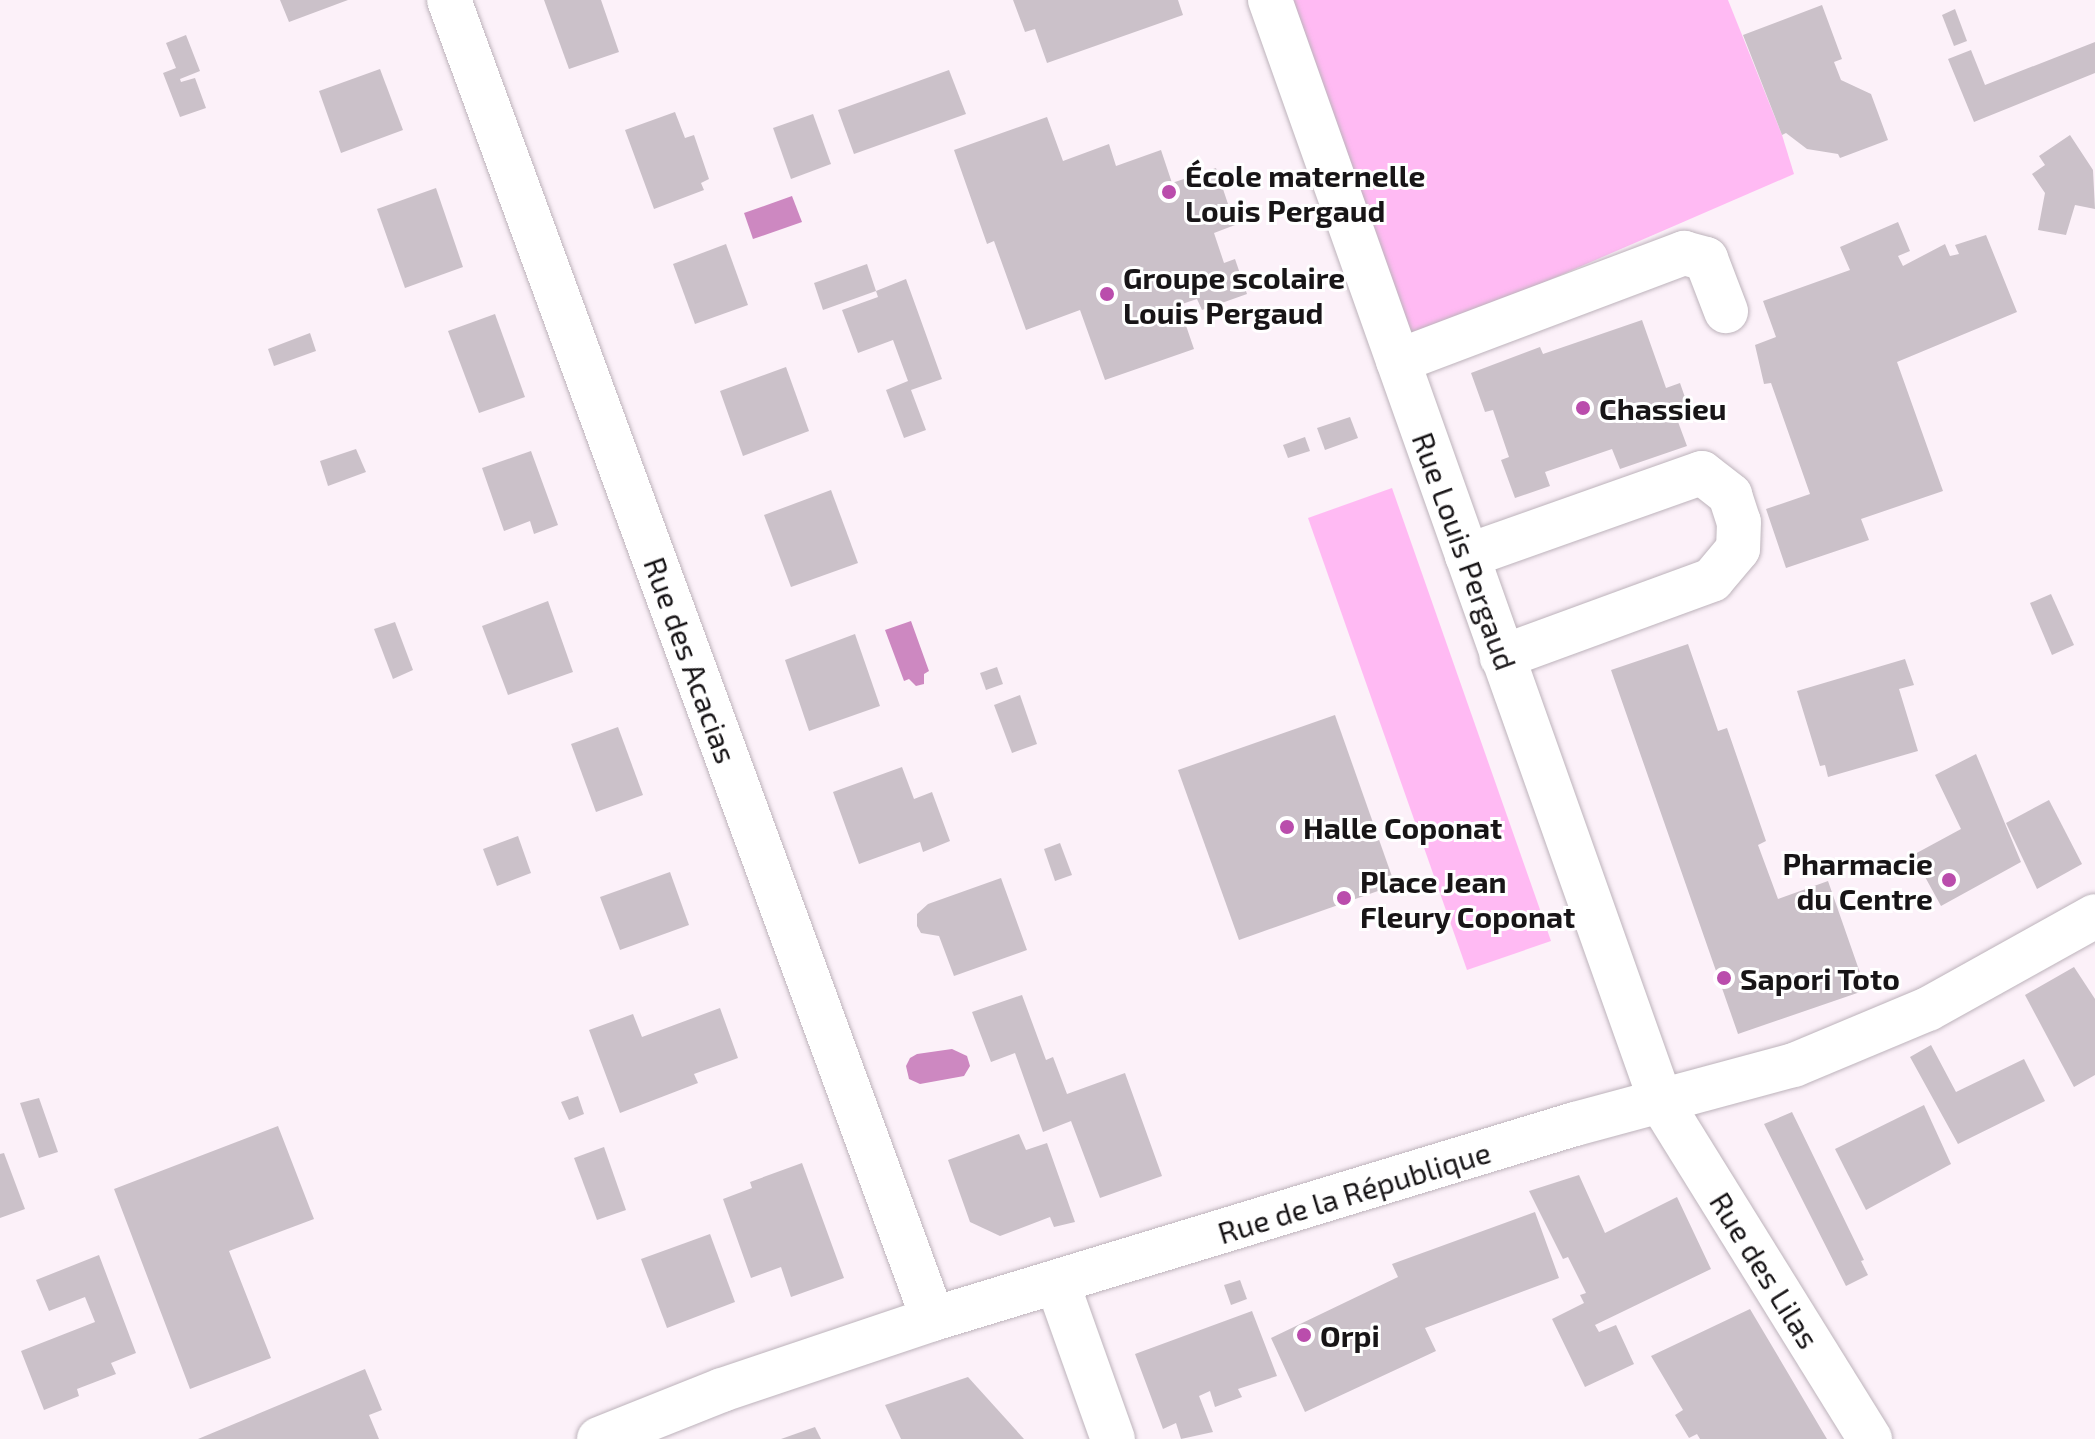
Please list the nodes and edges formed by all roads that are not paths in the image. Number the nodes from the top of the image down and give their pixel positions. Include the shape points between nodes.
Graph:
1 (449, 0) edge
2 (1270, 0) edge
3 (1726, 311) dead end
4 (1398, 361) junction
5 (1467, 556) junction
6 (1502, 657) junction
7 (2095, 916) edge
8 (1661, 1102) junction
9 (1057, 1282) junction
10 (933, 1319) junction
11 (623, 1434) edge
12 (1113, 1439) edge
13 (1870, 1439) edge

1 - 10 street, Rue des Acacias
2 - 4 street, Rue Louis Pergaud
3 - 4 street via 1706,259 1684,253
4 - 5 street, Rue Louis Pergaud
5 - 6 street, Rue Louis Pergaud
5 - 6 street via 1702,473 1730,495 1739,522 1738,549 1712,580
6 - 8 street, Rue Louis Pergaud
7 - 8 street, Rue de la République via 1928,1009 1794,1065
8 - 9 street, Rue de la République
8 - 13 street, Rue des Lilas
9 - 10 street, Rue de la République
9 - 12 street
10 - 11 street, Rue de la République via 722,1390

